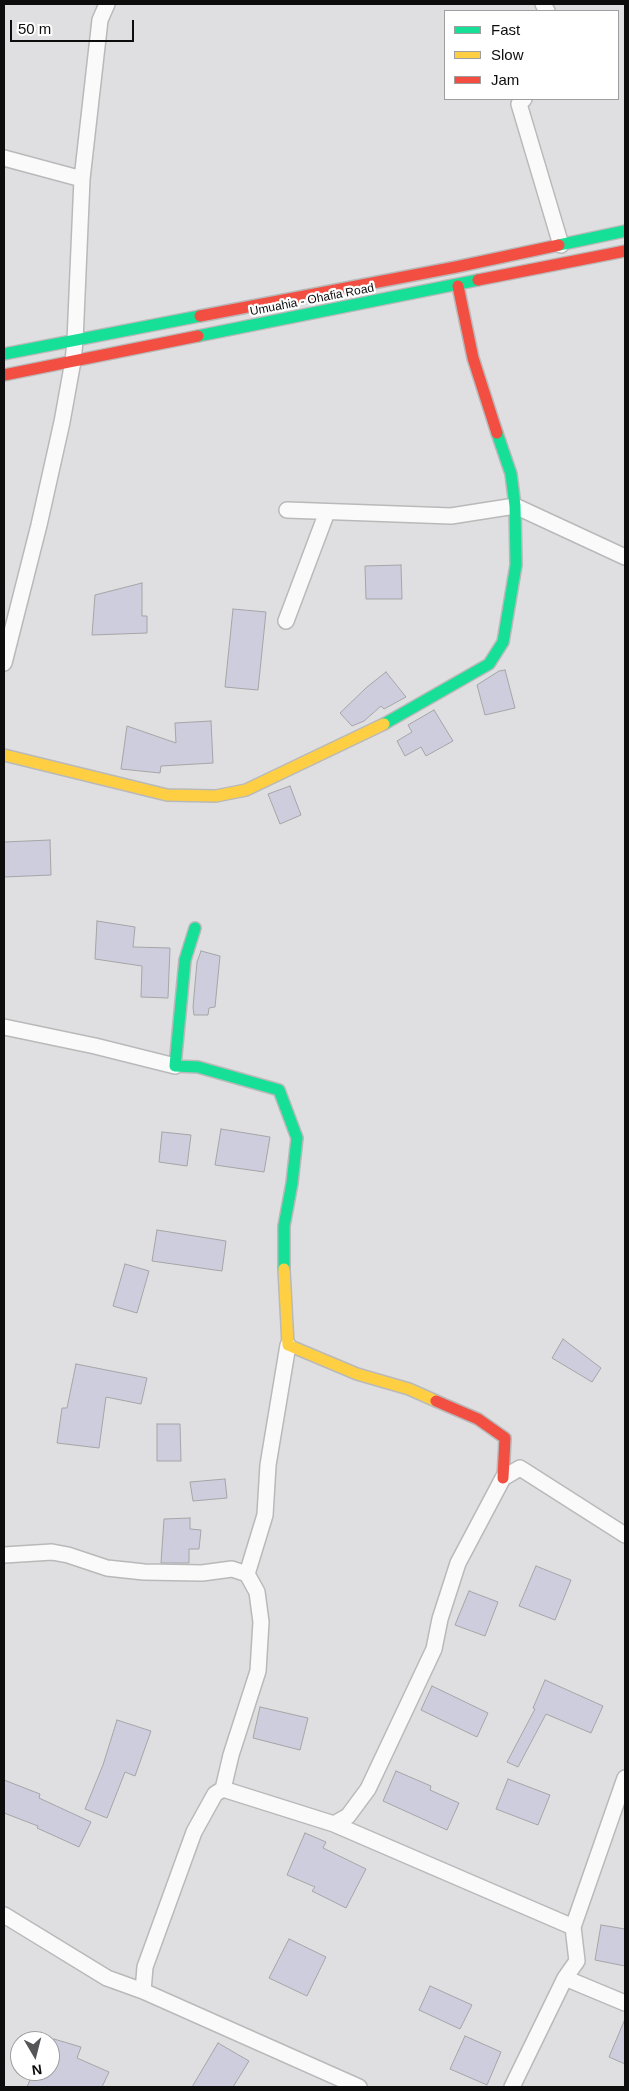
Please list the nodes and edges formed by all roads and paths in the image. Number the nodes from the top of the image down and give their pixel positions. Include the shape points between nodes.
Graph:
1 (107, 4) edge
2 (523, 100) edge
3 (4, 158) edge
4 (82, 178) junction
5 (625, 231) edge
6 (562, 245) junction
7 (625, 251) edge
8 (458, 286) junction
9 (75, 341) junction
10 (4, 354) edge
11 (73, 361) junction
12 (4, 375) edge
13 (515, 506) junction
14 (287, 510) dead end
15 (327, 512) junction
16 (625, 557) edge
17 (286, 621) dead end
18 (4, 663) edge
19 (4, 755) edge
20 (195, 928) dead end
21 (4, 1027) edge
22 (175, 1066) junction
23 (288, 1345) junction
24 (503, 1478) junction
25 (625, 1535) edge
26 (4, 1556) edge
27 (247, 1574) junction
28 (625, 1778) edge
29 (223, 1789) junction
30 (334, 1824) junction
31 (4, 1915) edge
32 (573, 1927) junction
33 (565, 1978) junction
34 (144, 1991) junction
35 (625, 2003) edge
36 (360, 2087) edge
37 (512, 2087) edge

1 - 4 street via 100,20
2 - 6 street via 519,104
3 - 4 street
4 - 9 street
5 - 6 street, Umuahia - Ohafia Road
6 - 9 street, Umuahia - Ohafia Road
7 - 8 street, Umuahia - Ohafia Road
8 - 11 street, Umuahia - Ohafia Road
8 - 13 street via 472,358 512,474
9 - 10 street, Umuahia - Ohafia Road
9 - 11 street
11 - 12 street, Umuahia - Ohafia Road
11 - 18 street via 39,525
13 - 15 street via 451,516
13 - 16 street
13 - 19 street via 516,565 509,614 503,642 489,664 370,732 246,790 216,796 168,795
14 - 15 street
15 - 17 street
20 - 22 street via 185,960
21 - 22 street
22 - 23 street via 198,1067 279,1090 297,1138 284,1226
23 - 24 street via 357,1374 410,1389 478,1419 505,1438
23 - 27 street via 268,1465 265,1515
24 - 25 street via 520,1468
24 - 30 street via 458,1563 434,1649 368,1789 348,1816
26 - 27 street via 52,1552 106,1568 202,1573 232,1569
27 - 29 street via 257,1592 261,1622 258,1671
28 - 32 street
29 - 30 street
29 - 34 street via 215,1794 194,1832 144,1967
30 - 32 street
31 - 34 street via 107,1978
32 - 33 street via 577,1961
33 - 35 street
33 - 37 street
34 - 36 street

